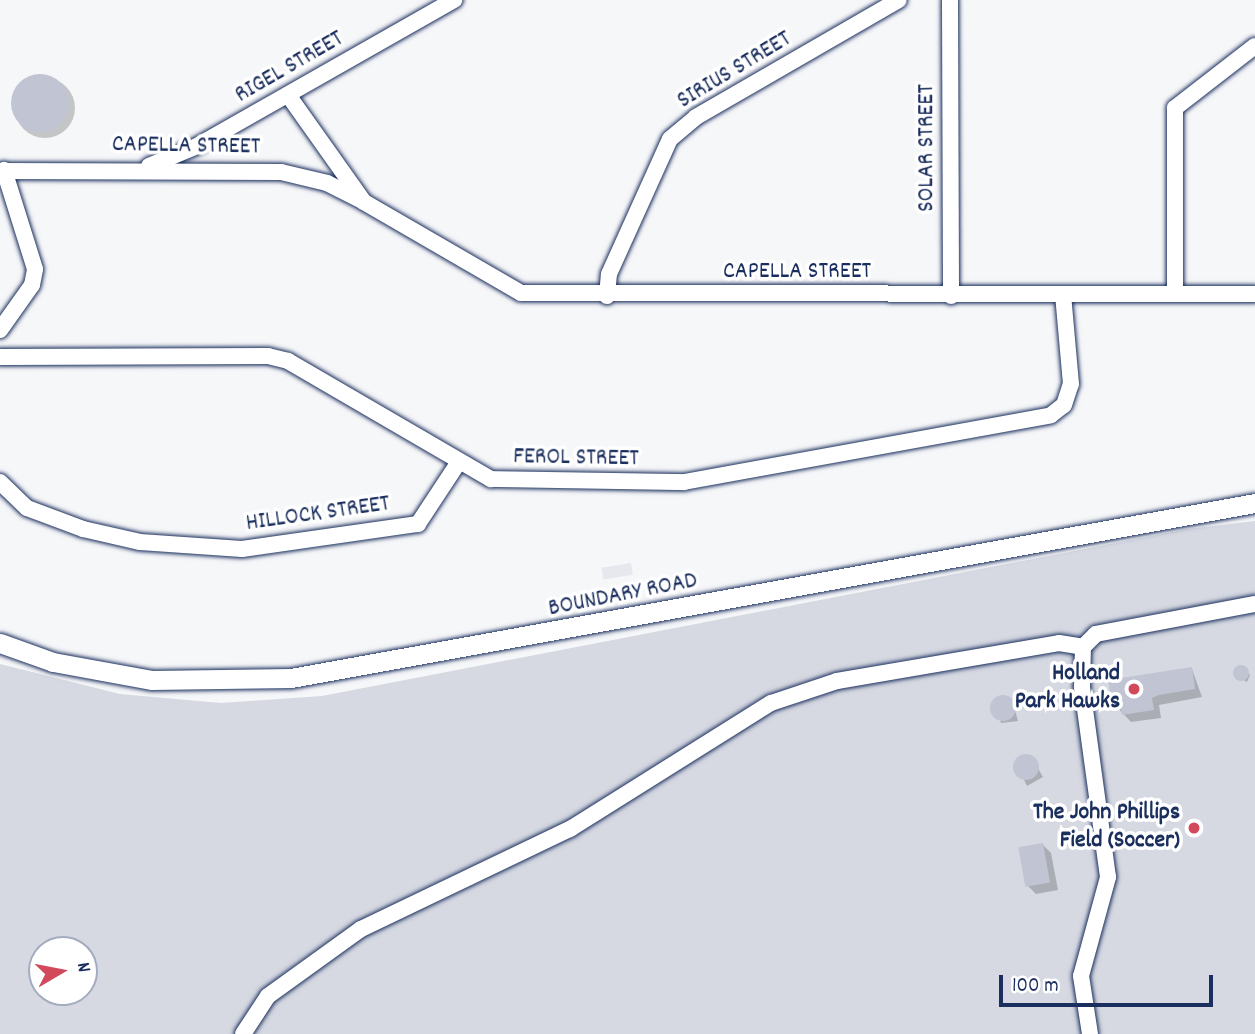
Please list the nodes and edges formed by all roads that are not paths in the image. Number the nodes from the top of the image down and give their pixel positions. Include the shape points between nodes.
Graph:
1 (454, 0) edge
2 (899, 0) edge
3 (950, 0) edge
4 (1255, 46) edge
5 (288, 95) junction
6 (145, 167) junction
7 (2, 170) edge
8 (364, 202) junction
9 (1255, 294) edge
10 (1063, 295) junction
11 (1175, 295) junction
12 (607, 296) junction
13 (951, 296) junction
14 (0, 330) edge
15 (0, 357) edge
16 (458, 463) junction
17 (0, 482) edge
18 (1255, 503) edge
19 (1255, 604) edge
20 (0, 643) edge
21 (1083, 647) junction
22 (243, 1034) edge
23 (1090, 1034) edge

1 - 5 street, RIGEL STREET
2 - 12 street, SIRIUS STREET via 696,117 670,139 609,274
3 - 13 street, SOLAR STREET
4 - 11 street via 1175,108
5 - 6 street, RIGEL STREET via 197,146
5 - 8 street, CAPELLA STREET
6 - 7 street, CAPELLA STREET
6 - 8 street, CAPELLA STREET via 293,174
7 - 14 street via 35,269 32,285
8 - 12 street, CAPELLA STREET via 522,293
9 - 11 street, CAPELLA STREET
10 - 11 street, CAPELLA STREET
10 - 13 street, CAPELLA STREET
10 - 16 street, FEROL STREET via 1071,384 1064,405 1051,415 684,482 506,482
12 - 13 street, CAPELLA STREET
15 - 16 street, FEROL STREET via 268,356 288,360
16 - 17 street, HILLOCK STREET via 418,524 242,550 140,542 83,529 27,508
18 - 20 main road, BOUNDARY ROAD via 290,678 152,680 53,662
19 - 21 street via 1096,634
21 - 22 street via 1059,643 837,681 771,703 570,829 361,929 268,996
21 - 23 street via 1082,687 1108,877 1081,976

